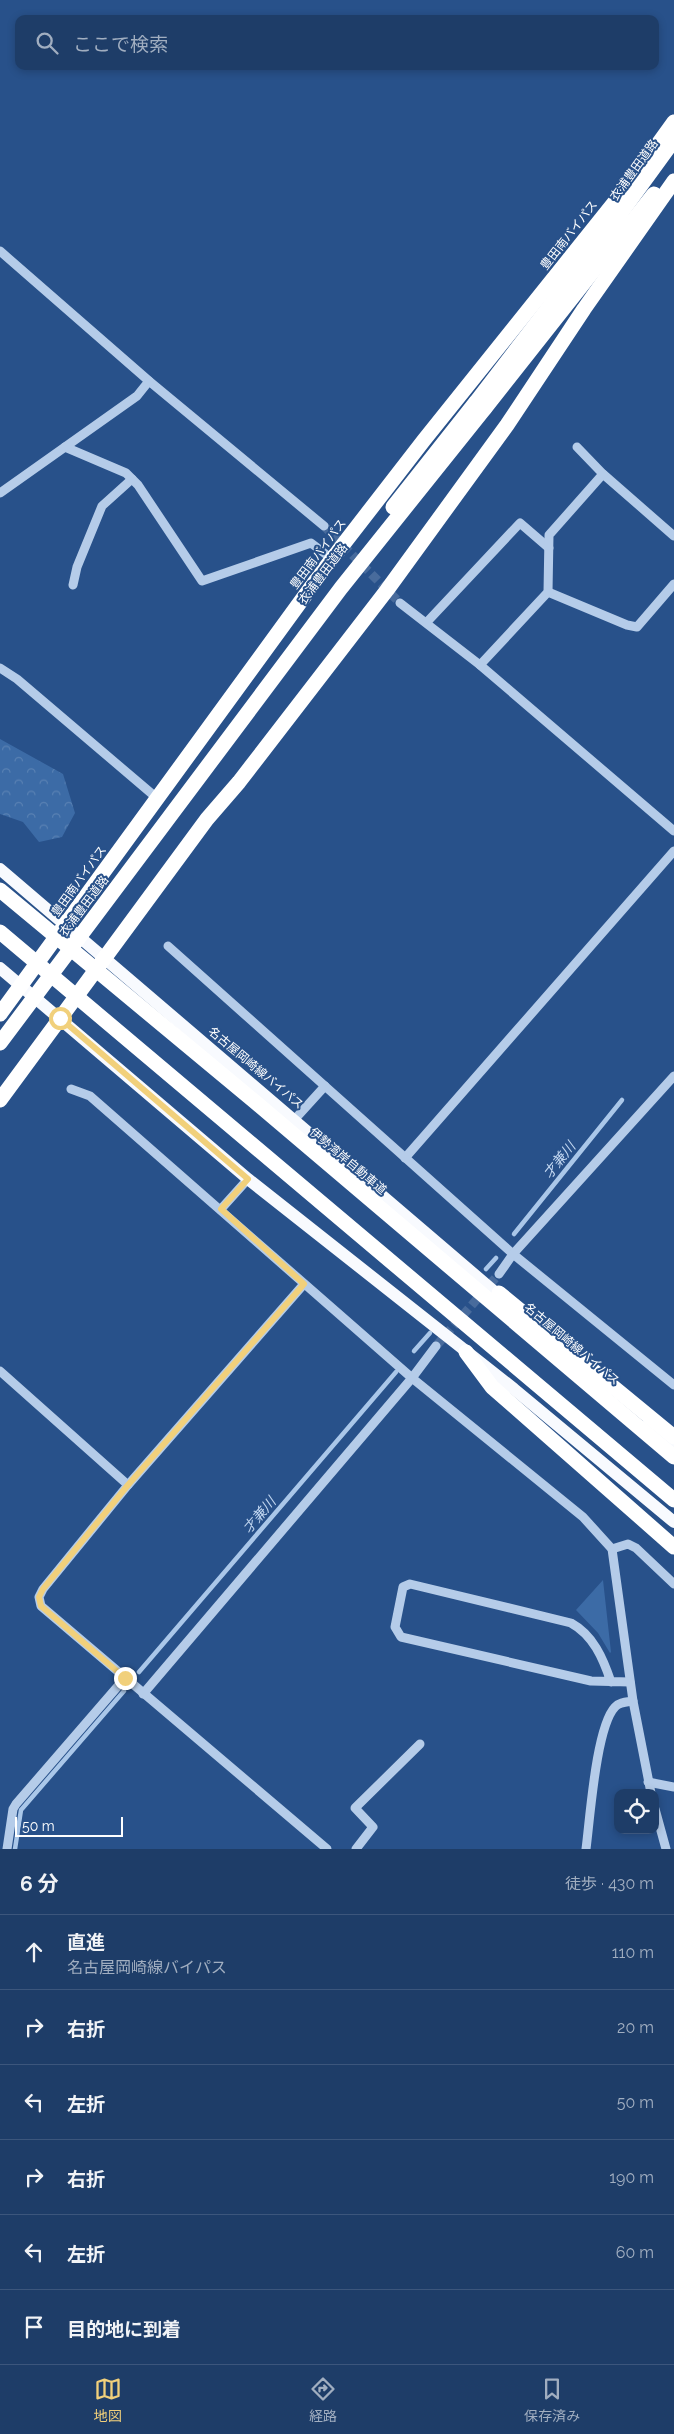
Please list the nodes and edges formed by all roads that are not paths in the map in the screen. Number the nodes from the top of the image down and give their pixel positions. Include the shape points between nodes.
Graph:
1 (674, 122) edge
2 (674, 140) edge
3 (674, 173) edge
4 (674, 181) edge
5 (0, 251) edge
6 (149, 381) junction
7 (481, 405) junction
8 (65, 447) junction
9 (577, 447) dead end
10 (603, 474) junction
11 (132, 479) junction
12 (0, 492) edge
13 (324, 526) tunnel mouth
14 (674, 536) edge
15 (549, 548) junction
16 (332, 559) junction
17 (674, 584) edge
18 (73, 585) dead end
19 (548, 592) junction
20 (400, 603) tunnel mouth
21 (427, 622) junction
22 (480, 665) junction
23 (0, 668) edge
24 (158, 800) junction
25 (674, 831) edge
26 (674, 851) edge
27 (0, 869) edge
28 (0, 890) edge
29 (66, 925) junction
30 (0, 932) edge
31 (168, 946) dead end
32 (105, 958) junction
33 (0, 968) edge
34 (21, 986) junction
35 (0, 1014) edge
36 (60, 1018) junction
37 (0, 1030) edge
38 (0, 1043) edge
39 (674, 1076) edge
40 (325, 1086) junction
41 (71, 1089) dead end
42 (0, 1100) edge
43 (295, 1119) junction
44 (405, 1158) junction
45 (248, 1179) junction
46 (221, 1209) junction
47 (513, 1254) junction
48 (499, 1274) tunnel mouth
49 (304, 1284) junction
50 (498, 1293) joint
51 (436, 1346) tunnel mouth
52 (466, 1352) junction
53 (0, 1371) edge
54 (412, 1378) junction
55 (674, 1385) edge
56 (670, 1439) edge
57 (674, 1458) edge
58 (618, 1478) junction
59 (128, 1485) junction
60 (674, 1500) edge
61 (674, 1522) edge
62 (674, 1538) edge
63 (674, 1546) edge
64 (612, 1549) junction
65 (674, 1584) edge
66 (125, 1678) junction
67 (611, 1682) junction
68 (630, 1682) junction
69 (142, 1694) junction
70 (633, 1701) junction
71 (420, 1744) dead end
72 (648, 1782) junction
73 (674, 1786) edge
74 (650, 1789) edge
75 (659, 1824) edge
76 (7, 1849) edge
77 (327, 1849) edge
78 (356, 1849) edge
79 (586, 1849) edge
80 (666, 1849) edge

1 - 16 highway, 豊田南バイパス via 630,183
2 - 7 highway, 衣浦豊田道路
3 - 7 highway, 衣浦豊田道路
4 - 32 highway via 507,425 392,582 207,819
5 - 6 street
6 - 8 street via 137,396
6 - 13 street
7 - 37 highway, 衣浦豊田道路, bridge via 335,583
7 - 38 highway, 衣浦豊田道路, bridge
8 - 11 street via 126,473
8 - 12 street
9 - 10 street
10 - 14 street
10 - 15 street via 549,535
11 - 16 street via 202,581 311,543
11 - 18 street via 102,506
15 - 19 street
15 - 21 street via 520,523
16 - 24 highway, 豊田南バイパス
17 - 19 street via 638,626 627,625
19 - 22 street
20 - 21 street
21 - 22 street
22 - 25 street
23 - 24 street
24 - 29 highway, 豊田南バイパス
26 - 44 street
27 - 29 main road, 名古屋岡崎線バイパス
28 - 57 highway, 伊勢湾岸自動車道, bridge
29 - 32 main road, 名古屋岡崎線バイパス
29 - 34 highway, 豊田南バイパス
30 - 60 highway, bridge
31 - 40 street
32 - 36 highway
32 - 43 main road, 名古屋岡崎線バイパス
33 - 34 main road
34 - 35 highway, 豊田南バイパス
34 - 36 main road
36 - 42 highway
36 - 45 main road
39 - 47 street
40 - 43 street
40 - 44 street
41 - 46 street via 90,1096
43 - 50 main road, 名古屋岡崎線バイパス
44 - 47 street
45 - 46 street
45 - 52 main road
46 - 49 street
47 - 48 street
47 - 55 street
49 - 54 street
49 - 59 street
50 - 56 highway
51 - 54 street
52 - 58 main road
52 - 63 highway via 492,1387
53 - 59 street
54 - 64 street via 583,1517
54 - 69 street
58 - 61 main road
58 - 62 main road via 632,1501
59 - 66 street via 39,1597 41,1606
64 - 65 street via 628,1544 636,1548
64 - 68 street
66 - 69 street
66 - 76 street via 16,1804
67 - 67 street via 591,1682 401,1637 395,1627 403,1587 410,1584 571,1623 594,1644
67 - 68 street
68 - 70 street
69 - 77 street
70 - 72 street
70 - 79 street via 618,1704 611,1713 596,1761
71 - 78 street via 355,1808 373,1827
72 - 73 street
72 - 74 street
75 - 80 street

